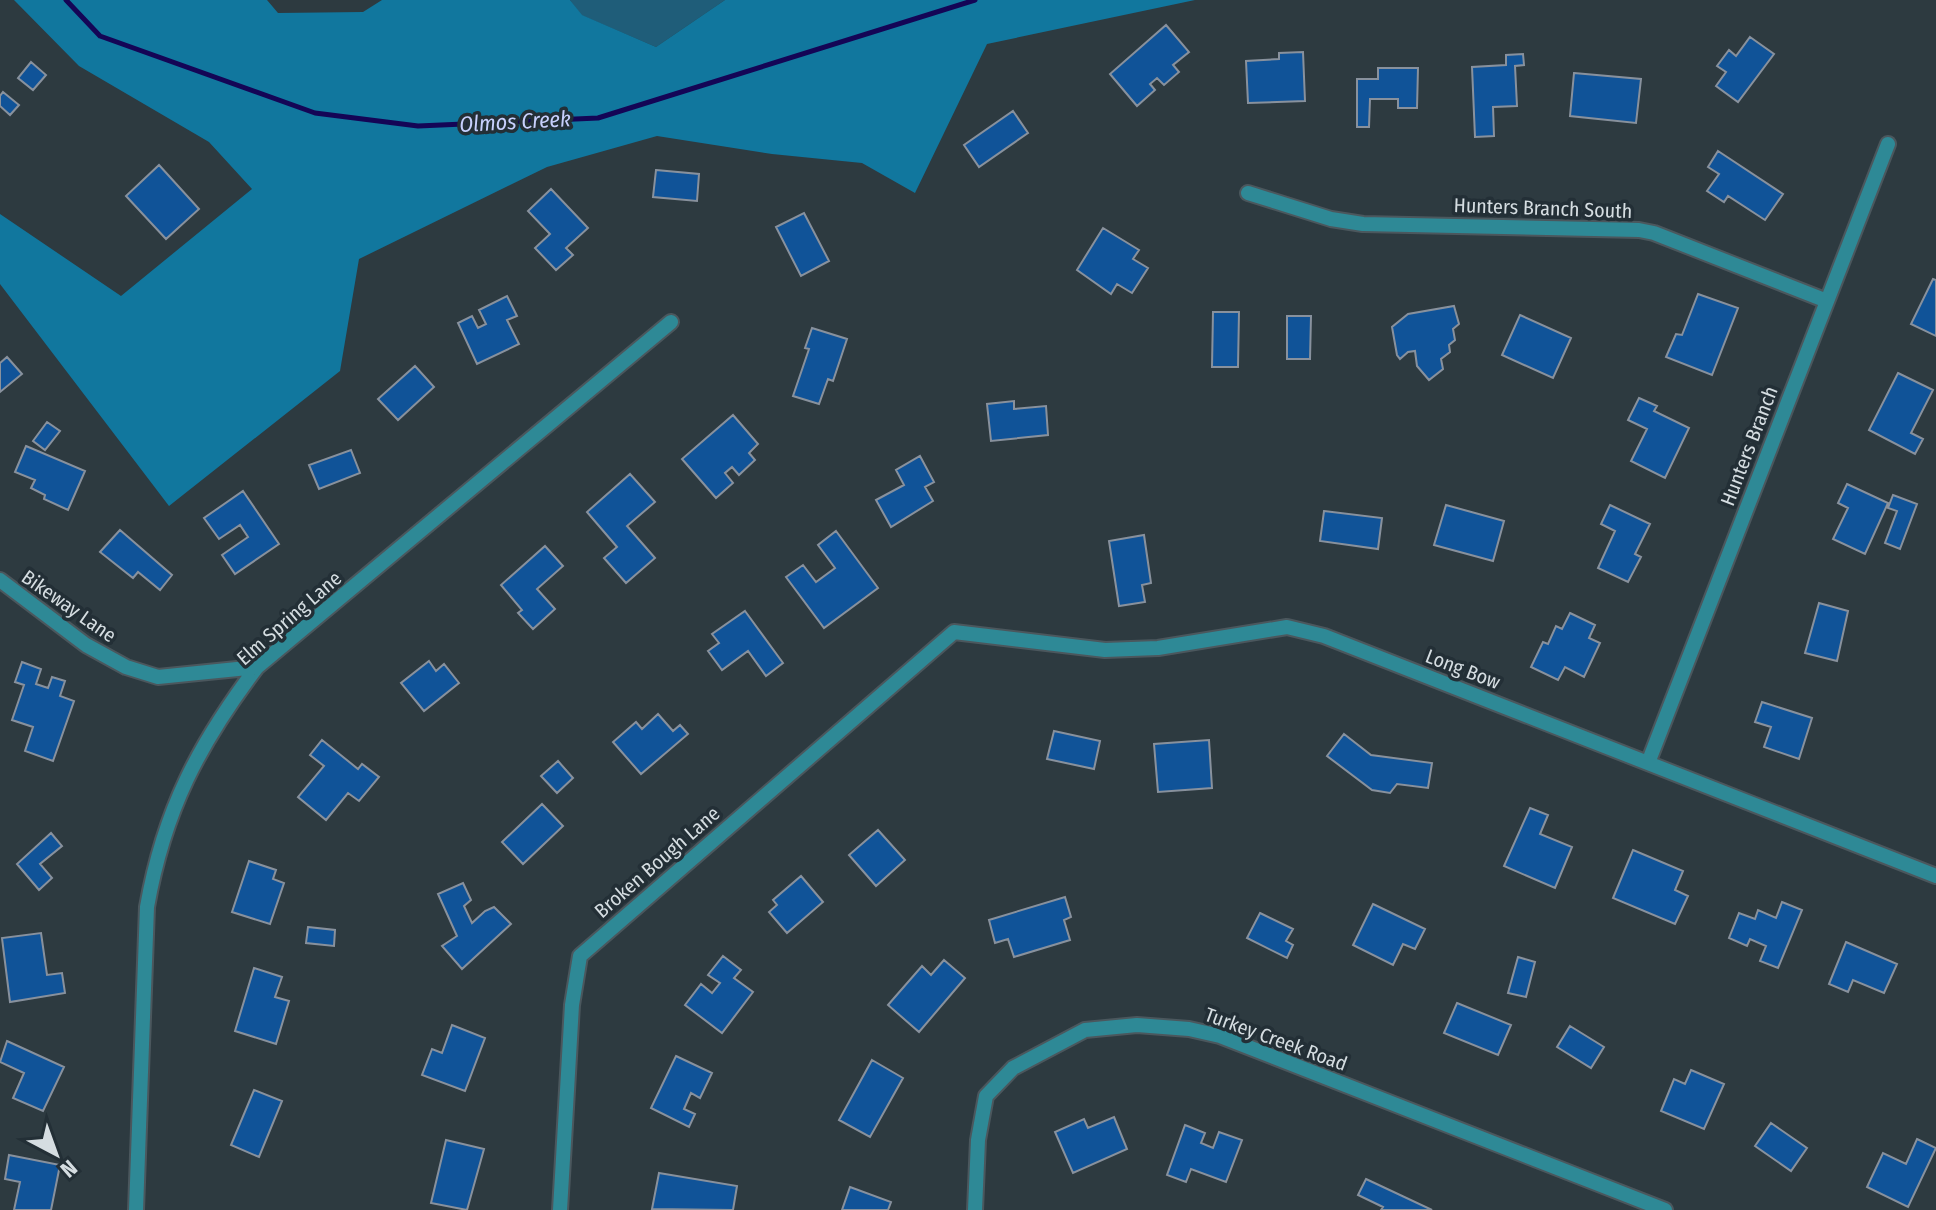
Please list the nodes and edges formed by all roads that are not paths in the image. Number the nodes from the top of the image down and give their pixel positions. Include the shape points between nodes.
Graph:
1 (1888, 144) dead end
2 (1248, 193) dead end
3 (1827, 301) junction
4 (671, 322) dead end
5 (0, 580) edge
6 (954, 632) joint
7 (257, 667) junction
8 (1648, 763) junction
9 (1936, 876) edge
10 (136, 1210) edge
11 (560, 1210) edge
12 (975, 1210) edge
13 (1665, 1210) edge

1 - 3 street, Hunters Branch
2 - 3 street, Hunters Branch South via 1363,224 1639,230
3 - 8 street, Hunters Branch
4 - 7 street, Elm Spring Lane
5 - 7 street, Bikeway Lane via 86,645 126,667 158,677
6 - 8 street, Long Bow via 1105,650 1158,648 1287,627 1324,636
6 - 11 street, Broken Bough Lane via 580,956 572,1005
7 - 10 street, Elm Spring Lane via 222,714 182,786 154,865 147,907
8 - 9 street, Long Bow
12 - 13 street, Turkey Creek Road via 986,1096 1013,1068 1085,1030 1137,1025 1220,1036

